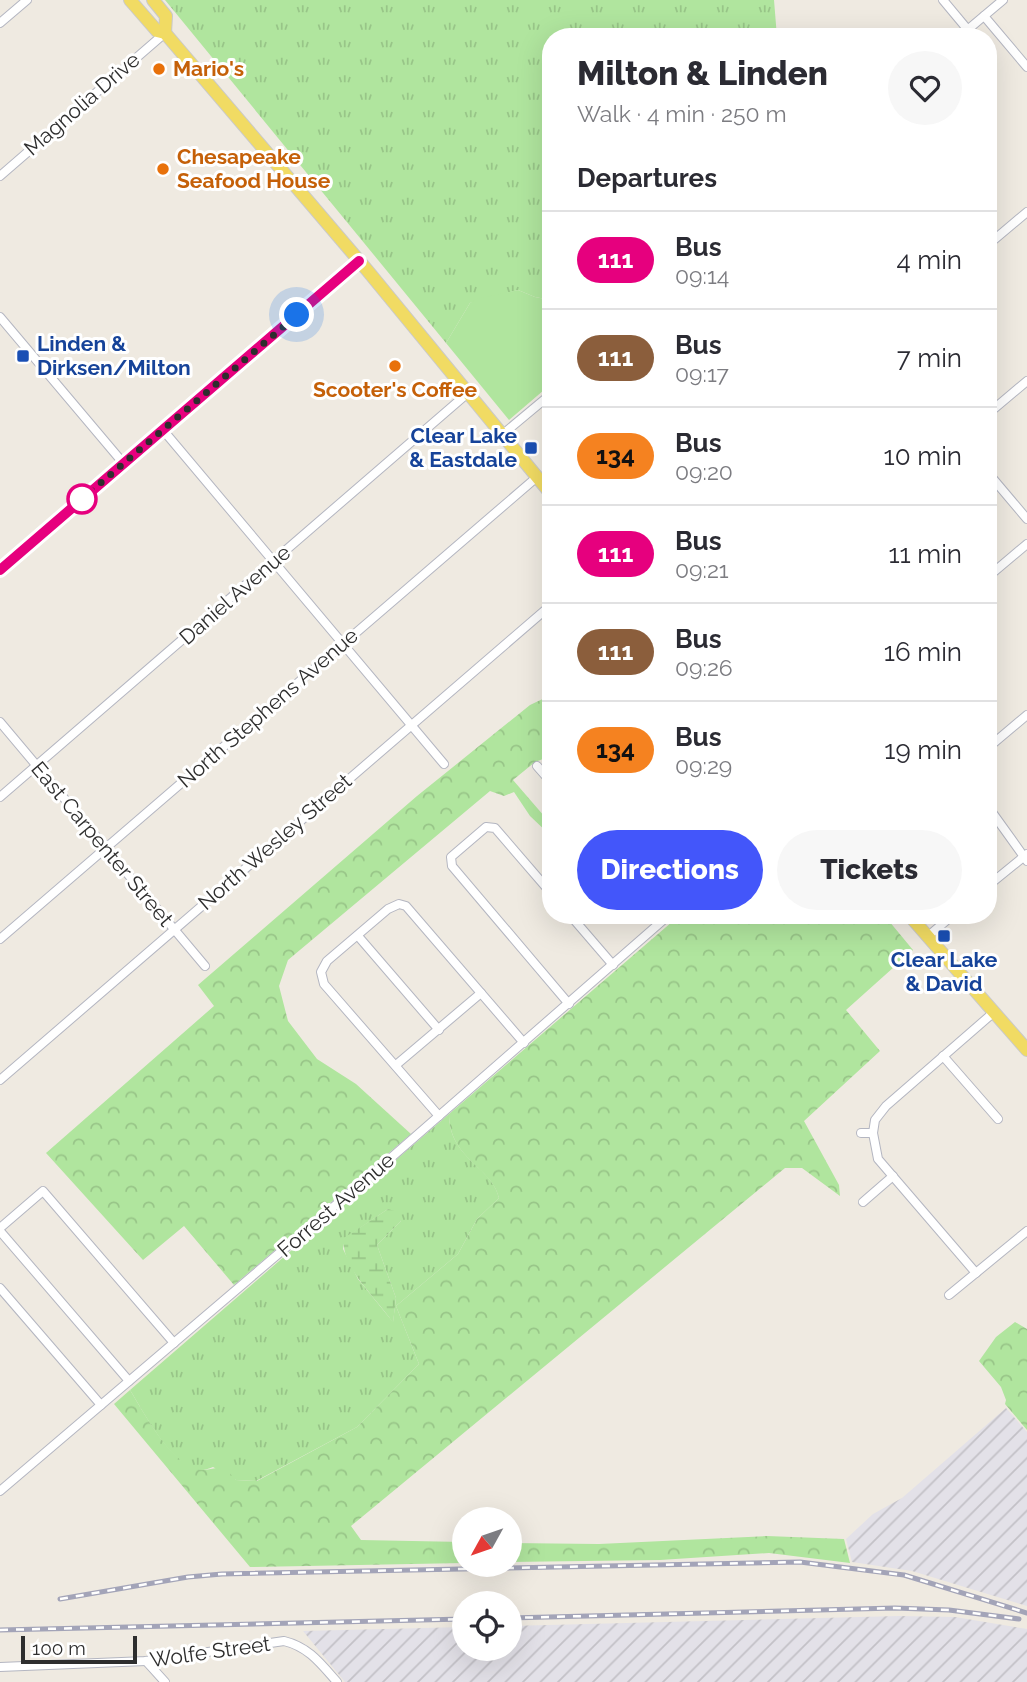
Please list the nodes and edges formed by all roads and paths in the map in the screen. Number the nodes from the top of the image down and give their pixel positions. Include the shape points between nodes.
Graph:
1 (27, 0) edge
2 (130, 0) edge
3 (153, 0) edge
4 (943, 0) edge
5 (1003, 0) edge
6 (984, 16) junction
7 (0, 23) edge
8 (966, 28) edge
9 (970, 28) edge
10 (994, 28) edge
11 (997, 31) edge
12 (165, 33) junction
13 (1027, 67) edge
14 (0, 176) edge
15 (1027, 212) edge
16 (997, 237) edge
17 (359, 261) junction
18 (0, 317) edge
19 (1027, 381) edge
20 (469, 392) junction
21 (542, 402) edge
22 (997, 406) edge
23 (163, 430) junction
24 (503, 434) junction
25 (124, 464) junction
26 (537, 477) junction
27 (542, 483) edge
28 (997, 483) edge
29 (1027, 519) edge
30 (1027, 544) edge
31 (273, 562) junction
32 (997, 569) edge
33 (0, 570) edge
34 (542, 613) edge
35 (342, 644) junction
36 (1027, 715) edge
37 (0, 722) edge
38 (411, 726) junction
39 (997, 740) edge
40 (444, 764) dead end
41 (36, 765) junction
42 (537, 766) dead end
43 (542, 771) edge
44 (0, 797) edge
45 (997, 819) edge
46 (106, 848) junction
47 (1026, 857) edge
48 (997, 879) edge
49 (542, 883) edge
50 (578, 924) edge
51 (658, 924) edge
52 (916, 924) edge
53 (942, 924) edge
54 (174, 930) junction
55 (358, 936) junction
56 (927, 937) junction
57 (0, 939) edge
58 (613, 965) junction
59 (205, 966) dead end
60 (481, 993) junction
61 (569, 1004) junction
62 (993, 1013) junction
63 (439, 1030) junction
64 (524, 1043) junction
65 (1027, 1050) edge
66 (943, 1056) junction
67 (396, 1065) junction
68 (0, 1080) edge
69 (439, 1116) junction
70 (998, 1119) dead end
71 (861, 1133) dead end
72 (873, 1133) junction
73 (893, 1176) junction
74 (863, 1202) dead end
75 (0, 1229) edge
76 (1027, 1230) edge
77 (976, 1273) junction
78 (0, 1288) edge
79 (949, 1296) dead end
80 (174, 1343) junction
81 (129, 1381) junction
82 (101, 1405) junction
83 (0, 1491) edge
84 (146, 1661) junction
85 (0, 1667) edge
86 (165, 1682) edge
87 (337, 1682) edge

1 - 7 street
2 - 12 main road via 157,31
3 - 12 main road via 166,16
4 - 8 street
5 - 6 street
6 - 9 street
6 - 10 street
11 - 13 street
12 - 14 street, Magnolia Drive
12 - 17 main road
15 - 16 street
17 - 20 main road
17 - 23 street
18 - 25 street
19 - 22 street
20 - 24 main road
20 - 31 street, Daniel Avenue
21 - 24 street
23 - 25 street
23 - 31 street
24 - 26 main road
25 - 33 street
26 - 27 main road
26 - 35 street, North Stephens Avenue
28 - 29 street
30 - 32 street
31 - 35 street
31 - 41 street, Daniel Avenue
34 - 38 street, North Wesley Street
35 - 38 street
35 - 46 street, North Stephens Avenue
36 - 39 street
37 - 41 street, East Carpenter Street
38 - 40 street
38 - 54 street, North Wesley Street
41 - 44 street, Daniel Avenue
41 - 46 street, East Carpenter Street
42 - 43 street
45 - 47 street
46 - 54 street, East Carpenter Street
46 - 57 street, North Stephens Avenue
47 - 48 street
49 - 61 street via 495,828 486,827 451,857 452,866
50 - 58 street
51 - 58 street, Forrest Avenue
52 - 56 main road
53 - 56 street
54 - 59 street, East Carpenter Street
54 - 68 street, North Wesley Street
55 - 60 street via 394,905 406,906
55 - 63 street
55 - 67 street via 323,966 321,977
56 - 62 main road
58 - 61 street, Forrest Avenue
60 - 63 street
60 - 64 street
61 - 64 street, Forrest Avenue
62 - 65 main road
62 - 66 street
63 - 67 street
64 - 69 street, Forrest Avenue
66 - 70 street
66 - 72 street via 880,1112
67 - 69 street
69 - 80 street, Forrest Avenue
71 - 72 street
72 - 73 street via 878,1158
73 - 74 street
73 - 77 street
75 - 80 street via 43,1191
75 - 81 street
76 - 77 street
77 - 79 street
78 - 82 street
80 - 81 street, Forrest Avenue
81 - 82 street, Forrest Avenue
82 - 83 street, Forrest Avenue
84 - 85 street, Wolfe Street
84 - 86 street
84 - 87 street, Wolfe Street via 284,1642 310,1652

